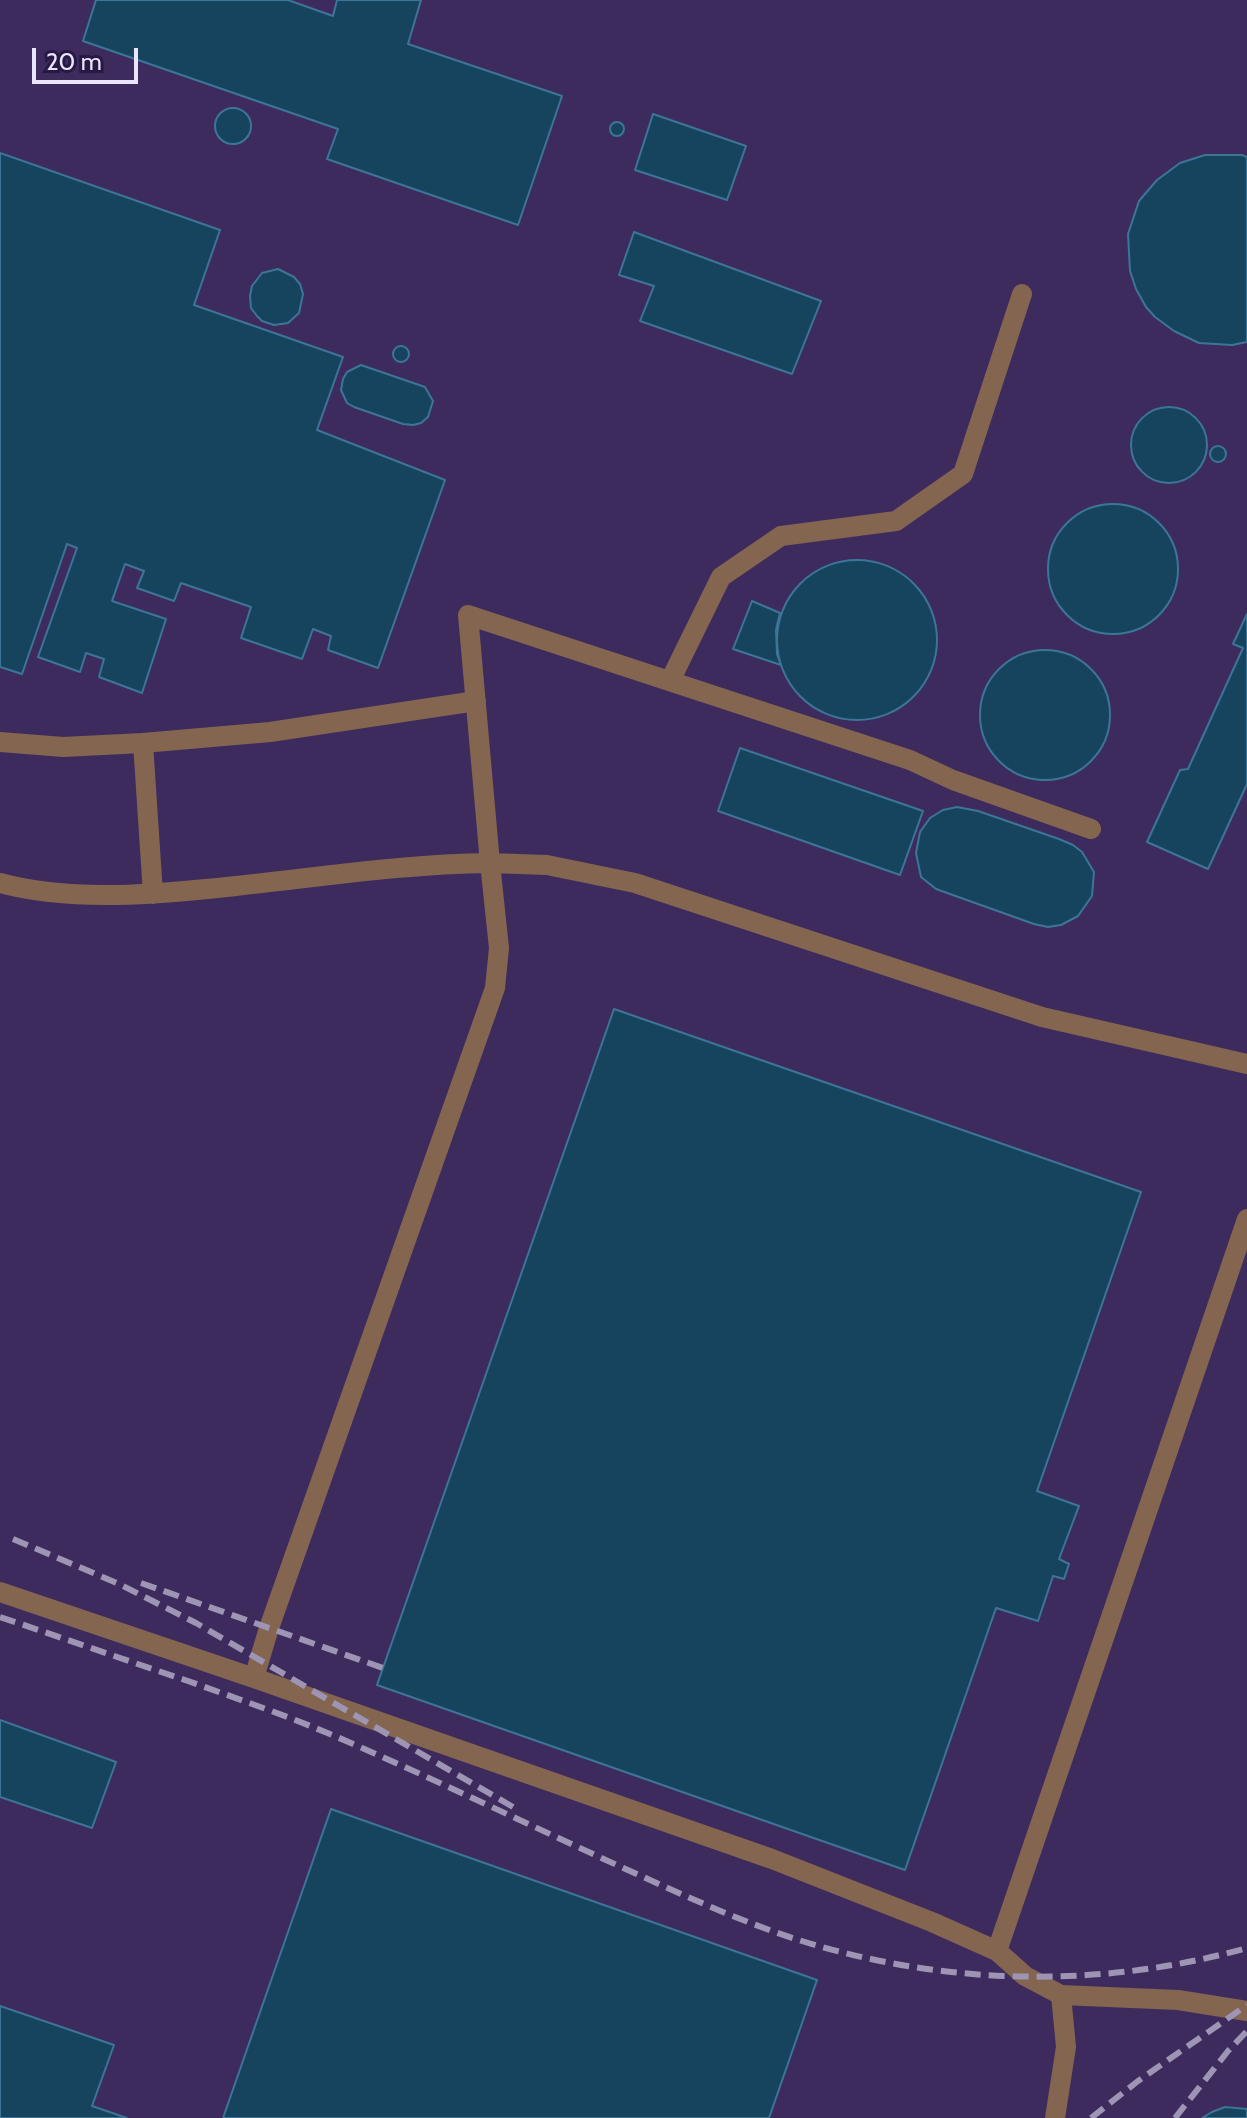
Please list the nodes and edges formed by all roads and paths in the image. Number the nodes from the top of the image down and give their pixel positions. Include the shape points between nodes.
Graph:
1 (1022, 294) dead end
2 (670, 681) junction
3 (476, 701) junction
4 (0, 742) edge
5 (143, 743) junction
6 (1091, 829) dead end
7 (490, 863) junction
8 (0, 883) edge
9 (153, 894) junction
10 (1247, 1064) edge
11 (1247, 1219) edge
12 (0, 1592) edge
13 (254, 1678) junction
14 (997, 1951) junction
15 (1061, 1995) junction
16 (1247, 2011) edge
17 (1055, 2118) edge

1 - 2 lane via 963,474 896,521 781,536 721,577
2 - 3 lane via 468,615
2 - 6 lane via 910,760
3 - 5 lane via 270,732
3 - 7 lane
4 - 5 lane via 63,747
5 - 9 lane
7 - 9 lane
7 - 10 lane via 547,865 635,883 1042,1017
7 - 13 lane via 499,948 495,988
8 - 9 lane via 67,894
11 - 14 lane
12 - 13 lane
13 - 14 lane via 772,1859
14 - 15 lane via 1025,1976
15 - 16 lane via 1178,2000
15 - 17 lane via 1066,2047

